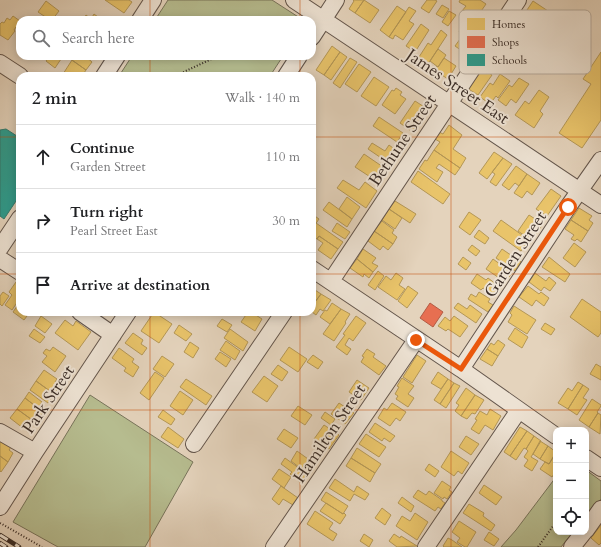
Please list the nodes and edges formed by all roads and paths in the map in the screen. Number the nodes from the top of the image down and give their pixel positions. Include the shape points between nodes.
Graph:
1 (153, 0) edge
2 (294, 0) edge
3 (336, 0) edge
4 (518, 0) edge
5 (511, 10) edge
6 (143, 16) edge
7 (323, 19) junction
8 (316, 30) edge
9 (114, 60) edge
10 (209, 60) edge
11 (296, 60) edge
12 (0, 63) edge
13 (107, 72) edge
14 (184, 72) edge
15 (289, 72) edge
16 (16, 73) edge
17 (469, 74) edge
18 (450, 103) junction
19 (601, 160) edge
20 (580, 192) junction
21 (601, 205) edge
22 (16, 224) edge
23 (0, 248) edge
24 (0, 259) edge
25 (16, 269) edge
26 (316, 272) edge
27 (330, 281) junction
28 (86, 316) edge
29 (125, 316) edge
30 (281, 316) edge
31 (113, 334) junction
32 (416, 340) junction
33 (461, 369) junction
34 (519, 410) junction
35 (0, 432) edge
36 (553, 434) edge
37 (194, 444) dead end
38 (35, 452) junction
39 (589, 460) edge
40 (601, 467) edge
41 (0, 507) edge
42 (601, 509) edge
43 (0, 523) edge
44 (553, 526) edge
45 (589, 526) edge
46 (582, 535) edge
47 (42, 547) edge
48 (274, 547) edge
49 (426, 547) edge
50 (538, 547) edge
51 (572, 547) edge

1 - 6 street
2 - 7 street, James Street East
3 - 7 street
4 - 5 street, Bethune Street
7 - 8 street
7 - 18 street, James Street East
9 - 13 street
10 - 14 path
11 - 15 street
12 - 16 street
17 - 18 street, Bethune Street
18 - 20 street, James Street East
18 - 27 street, Bethune Street
19 - 20 street, Garden Street
20 - 21 street, James Street East
20 - 33 street, Garden Street
22 - 23 street
24 - 25 street
26 - 27 street
27 - 32 street
28 - 31 street
29 - 31 street, Park Street
30 - 37 street
31 - 38 street, Park Street
32 - 33 street
32 - 48 street, Hamilton Street
33 - 34 street
34 - 36 street
34 - 49 street
35 - 38 street
38 - 41 street, Park Street
39 - 40 street
42 - 45 street
43 - 47 path
44 - 50 path
46 - 51 street

